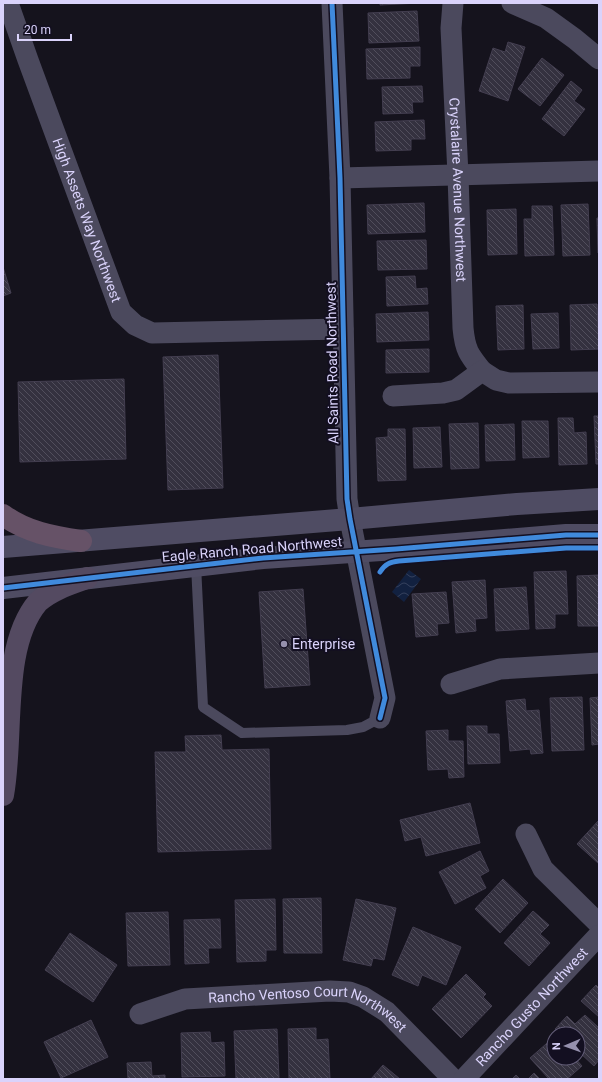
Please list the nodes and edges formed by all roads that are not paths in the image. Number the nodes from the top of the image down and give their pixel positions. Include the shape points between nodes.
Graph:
1 (8, 3) edge
2 (332, 3) edge
3 (453, 3) edge
4 (512, 3) edge
5 (599, 59) edge
6 (599, 171) edge
7 (458, 175) junction
8 (340, 178) junction
9 (343, 329) junction
10 (482, 371) junction
11 (599, 382) edge
12 (393, 396) dead end
13 (599, 499) edge
14 (3, 515) edge
15 (350, 519) junction
16 (599, 535) edge
17 (81, 541) junction
18 (3, 547) edge
19 (356, 552) junction
20 (196, 565) junction
21 (87, 578) junction
22 (3, 588) edge
23 (599, 662) edge
24 (451, 684) dead end
25 (380, 718) joint
26 (3, 795) edge
27 (526, 834) dead end
28 (599, 924) edge
29 (599, 935) edge
30 (140, 1014) dead end
31 (453, 1079) edge
32 (464, 1079) edge

1 - 9 street, High Assets Way Northwest via 121,312 134,325 152,333
2 - 8 street, All Saints Road Northwest
3 - 7 street, Crystalaire Avenue Northwest via 451,28
4 - 5 street via 546,18
6 - 7 street
7 - 8 street
7 - 10 street, Crystalaire Avenue Northwest via 464,343 471,358
8 - 9 street, All Saints Road Northwest
9 - 15 street, All Saints Road Northwest via 347,499
10 - 11 street via 496,380 509,383
10 - 12 street via 456,390
13 - 15 street, Eagle Ranch Road Northwest
14 - 17 highway via 20,526 38,533
15 - 17 street, Eagle Ranch Road Northwest
15 - 19 street, All Saints Road Northwest
16 - 19 street, Eagle Ranch Road Northwest via 566,535
17 - 18 street, Eagle Ranch Road Northwest
19 - 20 street, Eagle Ranch Road Northwest
19 - 25 street, All Saints Road Northwest via 385,698
20 - 21 street, Eagle Ranch Road Northwest
20 - 25 lane via 204,706 242,733 347,730 363,727
21 - 22 street, Eagle Ranch Road Northwest
21 - 26 main road via 59,589 38,602 16,630 5,675 6,751
23 - 24 street via 500,669
27 - 28 street via 543,869
29 - 32 street, Rancho Gusto Northwest
30 - 31 street, Rancho Ventoso Court Northwest via 185,999 349,992 364,997 387,1012

